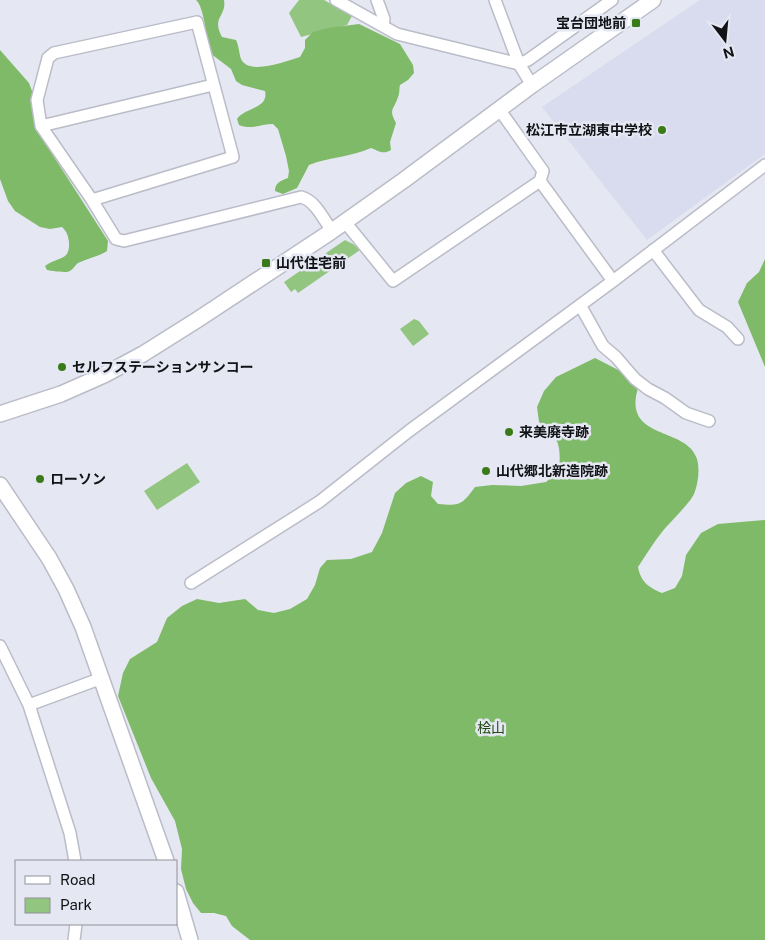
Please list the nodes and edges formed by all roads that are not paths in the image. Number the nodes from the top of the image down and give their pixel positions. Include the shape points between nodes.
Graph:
1 (336, 0) edge
2 (377, 0) edge
3 (495, 0) edge
4 (611, 0) edge
5 (653, 0) edge
6 (383, 26) junction
7 (519, 64) junction
8 (213, 85) junction
9 (532, 85) junction
10 (499, 110) junction
11 (42, 126) junction
12 (765, 164) edge
13 (540, 181) junction
14 (92, 200) junction
15 (345, 222) junction
16 (332, 231) junction
17 (653, 250) junction
18 (613, 281) junction
19 (580, 305) junction
20 (738, 339) dead end
21 (0, 414) edge
22 (709, 421) dead end
23 (0, 485) edge
24 (191, 583) dead end
25 (0, 646) edge
26 (102, 678) junction
27 (29, 705) junction
28 (75, 860) edge
29 (166, 860) edge
30 (178, 899) edge
31 (76, 925) edge
32 (74, 940) edge
33 (190, 940) edge

1 - 6 street
2 - 6 street via 384,19
3 - 7 street
4 - 7 street
5 - 9 street
6 - 7 street via 397,34
7 - 9 street
8 - 11 street
8 - 11 street via 198,22 54,53 48,58 37,100
8 - 14 street via 233,158
9 - 10 street
10 - 13 street via 543,171
10 - 15 street
11 - 14 street
12 - 17 street
13 - 15 street via 393,281
13 - 18 street
14 - 16 street via 116,239 124,241 301,197 308,198
15 - 16 street
16 - 21 street via 104,376
17 - 18 street
17 - 20 street via 699,310 727,327
18 - 19 street
19 - 22 street via 603,346 635,379 686,413
19 - 24 street via 416,425 319,502
23 - 26 street via 66,589
25 - 27 street
26 - 27 street
26 - 29 street
27 - 28 street via 70,833
30 - 33 street
31 - 32 street

